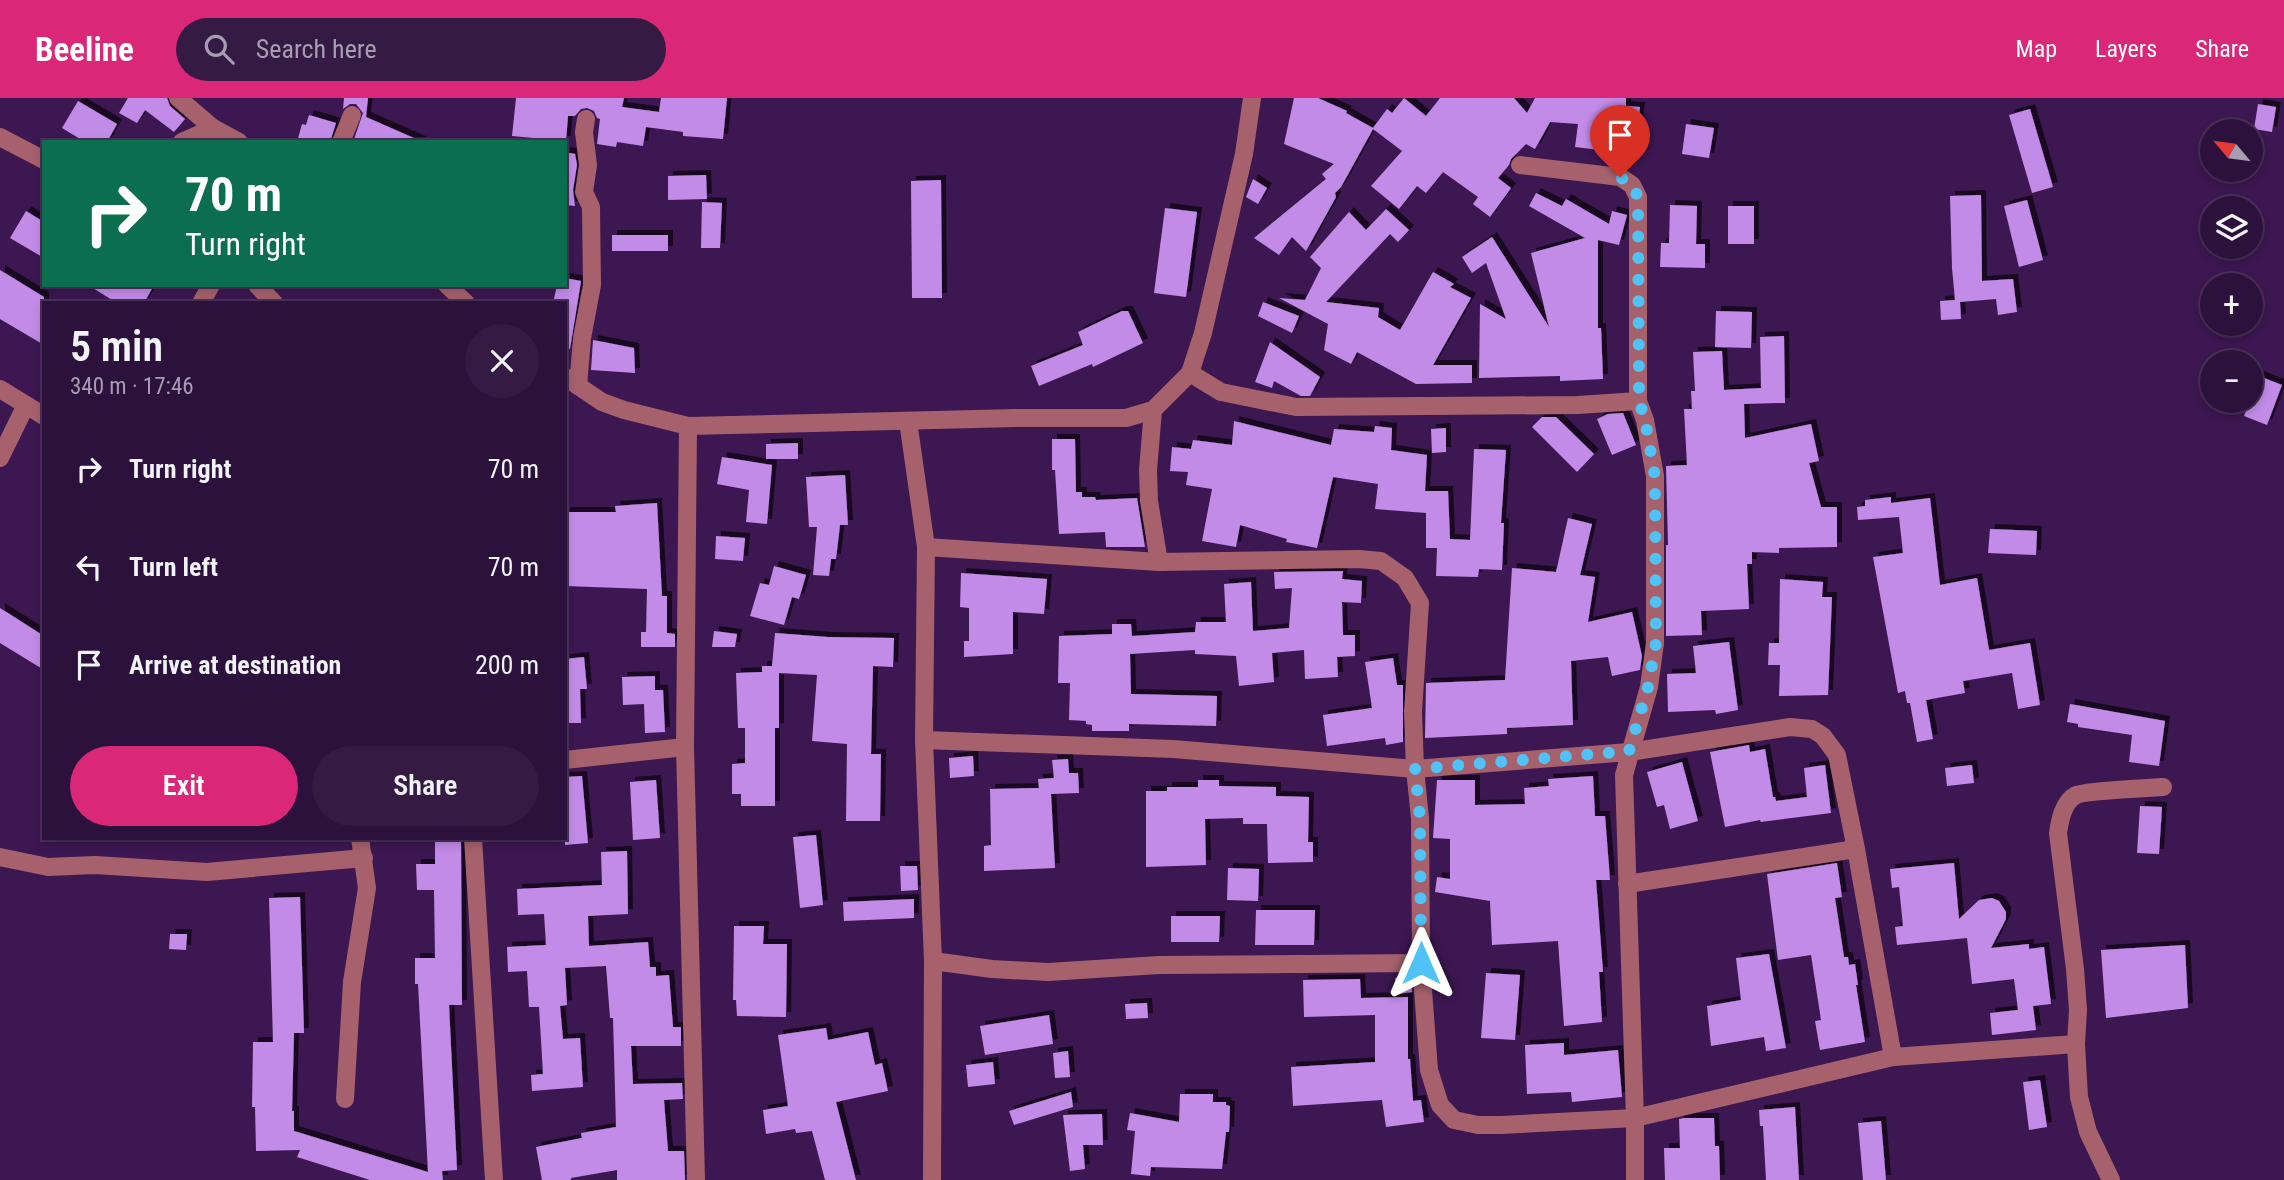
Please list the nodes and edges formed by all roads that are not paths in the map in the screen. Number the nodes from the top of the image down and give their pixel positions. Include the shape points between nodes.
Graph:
1 (178, 98) edge
2 (1252, 98) edge
3 (352, 115) dead end
4 (586, 119) dead end
5 (213, 128) junction
6 (0, 136) edge
7 (186, 140) edge
8 (235, 140) edge
9 (342, 140) edge
10 (42, 159) edge
11 (1520, 165) dead end
12 (260, 287) edge
13 (449, 287) edge
14 (272, 301) edge
15 (464, 301) edge
16 (1190, 373) junction
17 (572, 382) edge
18 (0, 388) edge
19 (1639, 401) junction
20 (26, 405) junction
21 (1153, 410) junction
22 (42, 415) edge
23 (908, 421) junction
24 (688, 426) junction
25 (0, 458) edge
26 (926, 547) junction
27 (1158, 562) junction
28 (924, 740) junction
29 (685, 747) junction
30 (1629, 751) junction
31 (567, 760) edge
32 (1415, 769) junction
33 (2163, 786) dead end
34 (360, 840) edge
35 (473, 840) edge
36 (1856, 849) junction
37 (0, 857) edge
38 (364, 859) junction
39 (1627, 884) junction
40 (933, 961) junction
41 (1421, 963) junction
42 (2076, 1044) junction
43 (1893, 1058) junction
44 (345, 1099) dead end
45 (1635, 1118) junction
46 (494, 1180) edge
47 (696, 1180) edge
48 (932, 1180) edge
49 (1635, 1180) edge
50 (2111, 1180) edge

1 - 5 street
2 - 16 street via 1244,154
3 - 9 street
4 - 17 street via 583,192 590,207 592,285
5 - 7 street
5 - 8 street
6 - 10 street
11 - 19 street via 1620,177 1632,185 1638,197
12 - 14 street
13 - 15 street
16 - 19 street via 1221,392 1296,407
16 - 21 street
17 - 24 street via 602,402
18 - 20 street
19 - 30 street via 1655,477 1656,643
20 - 22 street
20 - 25 street
21 - 23 street via 1126,418
21 - 27 street via 1149,501
23 - 24 street
23 - 26 street
24 - 29 street
26 - 27 street
26 - 28 street
27 - 32 street via 1359,559 1381,561 1405,578 1420,603 1413,712
28 - 32 street via 1173,748
28 - 40 street
29 - 31 street
29 - 47 street
30 - 32 street
30 - 36 street via 1790,727 1812,729 1837,755
30 - 39 street via 1624,775
32 - 41 street
33 - 42 street via 2077,794 2060,820 2078,1010
34 - 38 street
35 - 46 street
36 - 39 street
36 - 43 street
37 - 38 street via 48,867 207,872
38 - 44 street via 367,888 352,982
39 - 45 street
40 - 41 street via 1048,972 1159,965
40 - 48 street
41 - 45 street via 1429,1070 1440,1105 1454,1120 1502,1125
42 - 43 street
42 - 50 street via 2079,1097 2088,1132
43 - 45 street
45 - 49 street

